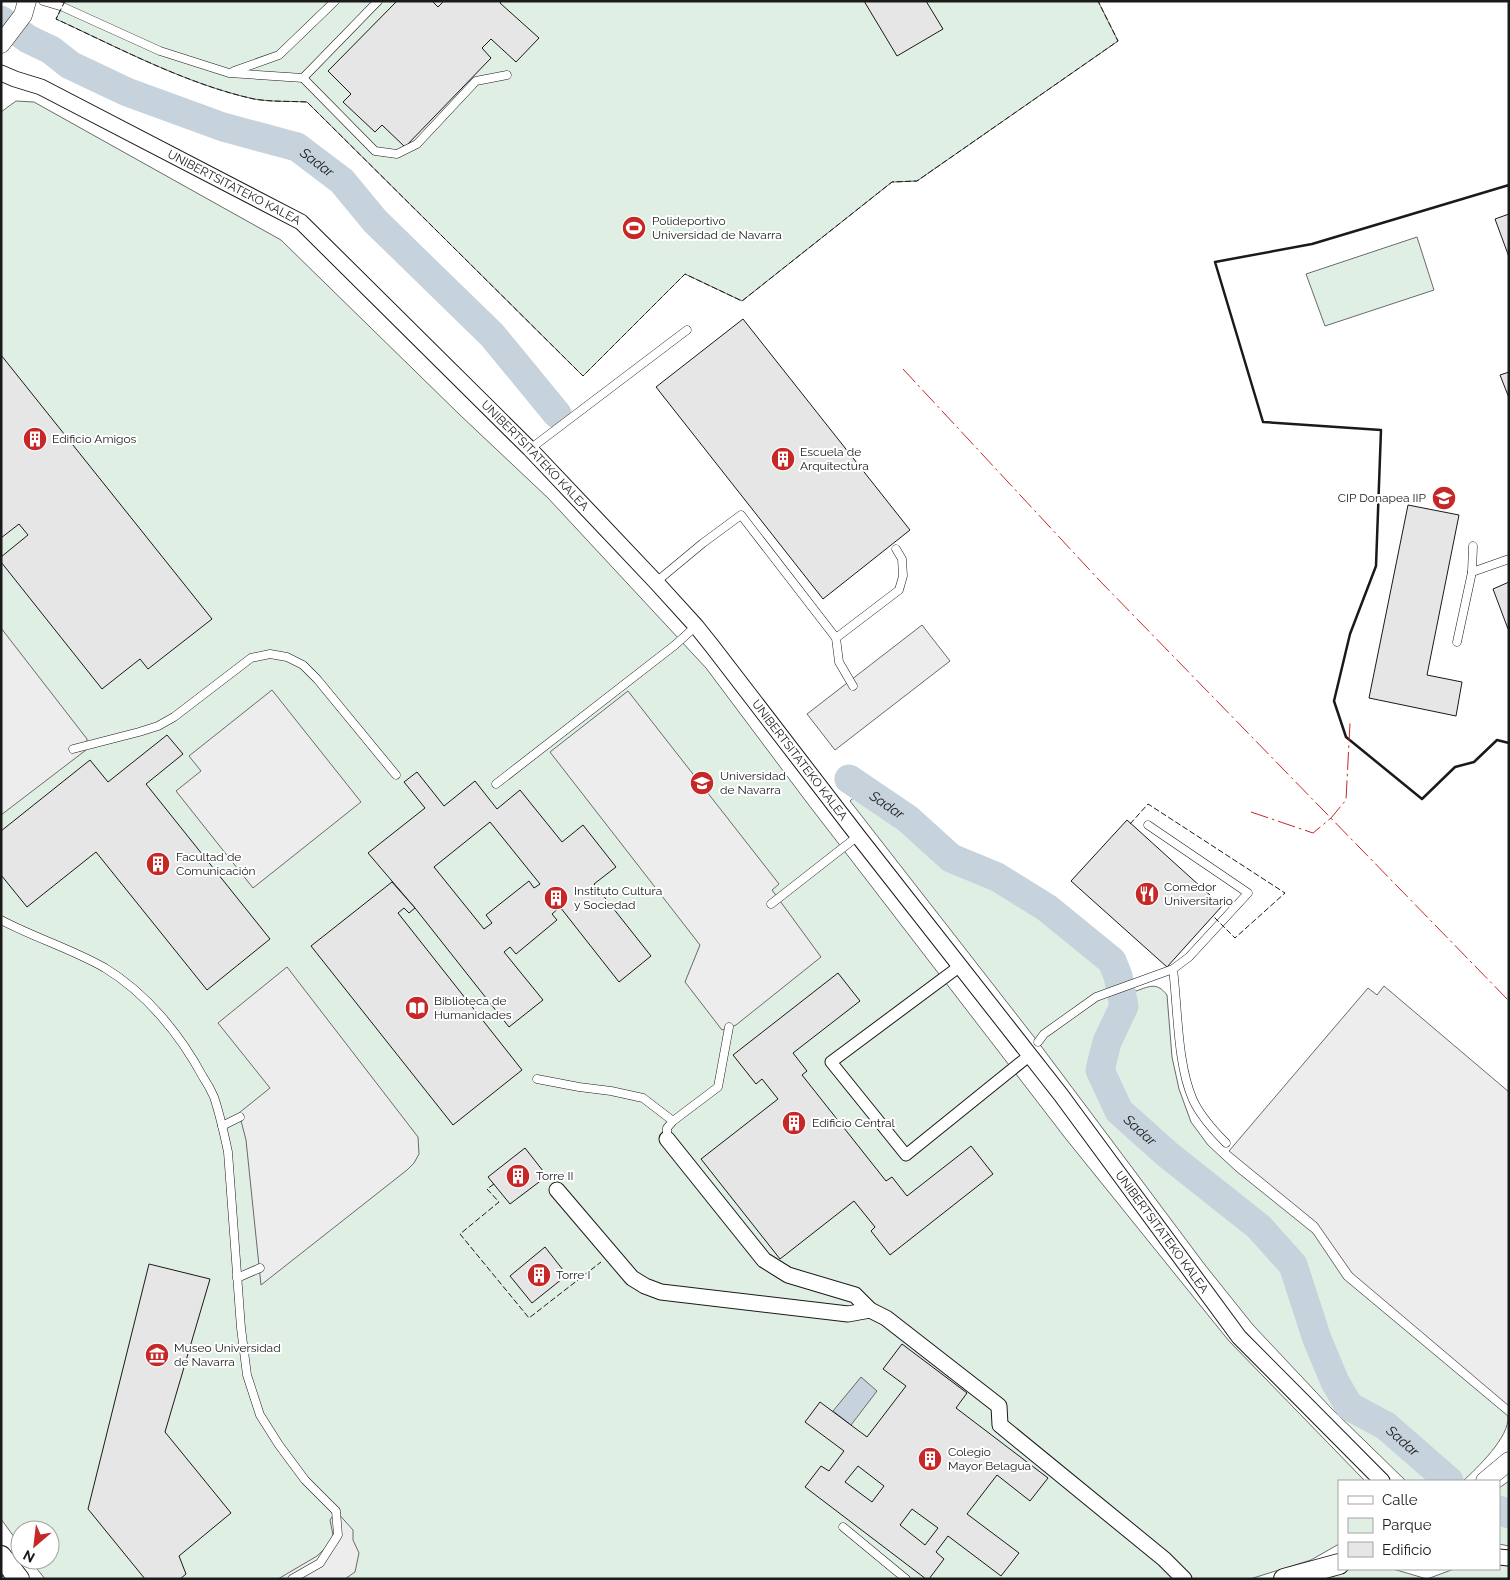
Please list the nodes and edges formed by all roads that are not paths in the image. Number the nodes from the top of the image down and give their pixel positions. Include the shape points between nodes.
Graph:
1 (43, 1) edge
2 (336, 1) edge
3 (378, 1) edge
4 (25, 8) edge
5 (3, 42) edge
6 (1, 73) edge
7 (229, 73) junction
8 (507, 75) dead end
9 (303, 78) junction
10 (687, 330) dead end
11 (530, 449) junction
12 (1473, 546) dead end
13 (896, 549) dead end
14 (1509, 559) edge
15 (1472, 572) junction
16 (656, 582) junction
17 (696, 626) junction
18 (836, 638) junction
19 (1458, 642) dead end
20 (853, 686) dead end
21 (73, 749) dead end
22 (396, 775) dead end
23 (496, 784) dead end
24 (1148, 825) dead end
25 (858, 836) junction
26 (770, 904) dead end
27 (1, 920) edge
28 (960, 966) junction
29 (1173, 969) junction
30 (729, 1027) dead end
31 (1034, 1049) junction
32 (537, 1079) dead end
33 (240, 1117) dead end
34 (674, 1121) junction
35 (222, 1126) junction
36 (667, 1139) joint
37 (1226, 1143) dead end
38 (557, 1190) dead end
39 (260, 1268) dead end
40 (237, 1278) junction
41 (870, 1310) junction
42 (1381, 1480) edge
43 (843, 1528) dead end
44 (1, 1556) edge
45 (1338, 1564) edge
46 (19, 1579) edge
47 (292, 1579) edge
48 (906, 1579) edge
49 (1184, 1579) edge
50 (1284, 1579) edge

1 - 7 lane via 63,6 160,51
2 - 7 lane via 279,54
3 - 9 lane
4 - 5 street
6 - 11 street, UNIBERTSITATEKO KALEA via 41,87 301,222
7 - 9 lane
8 - 9 lane via 476,82 417,144 397,154 375,150
10 - 11 lane
11 - 16 street, UNIBERTSITATEKO KALEA
12 - 15 lane
13 - 18 lane via 902,559 903,576 899,590
14 - 15 lane
15 - 19 lane
16 - 17 street, UNIBERTSITATEKO KALEA
16 - 18 lane via 741,514
17 - 23 lane
17 - 25 street, UNIBERTSITATEKO KALEA
18 - 20 lane via 840,662
21 - 22 lane via 158,726 251,658 270,654 287,656 303,665
24 - 29 lane via 1248,893 1189,957
25 - 26 lane
25 - 28 street, UNIBERTSITATEKO KALEA
27 - 35 lane via 105,968 156,1010 199,1068 213,1095
28 - 31 street, UNIBERTSITATEKO KALEA
28 - 31 street via 831,1062 906,1155
29 - 31 lane via 1096,997 1044,1034
29 - 37 lane via 1182,1060 1189,1089 1209,1127
30 - 34 lane via 718,1087
31 - 42 street, UNIBERTSITATEKO KALEA via 1061,1094 1239,1337
32 - 34 lane via 643,1098
33 - 35 lane
34 - 36 lane via 667,1128
35 - 40 lane via 228,1152
36 - 41 street via 764,1260 788,1276 855,1294
38 - 41 street via 632,1278 645,1286 661,1292 848,1314
39 - 40 lane
40 - 47 lane via 247,1374 260,1415 305,1480 336,1511 338,1535 320,1563
41 - 49 street via 886,1318 999,1406 1000,1426
43 - 48 lane
44 - 46 main road
45 - 50 main road

